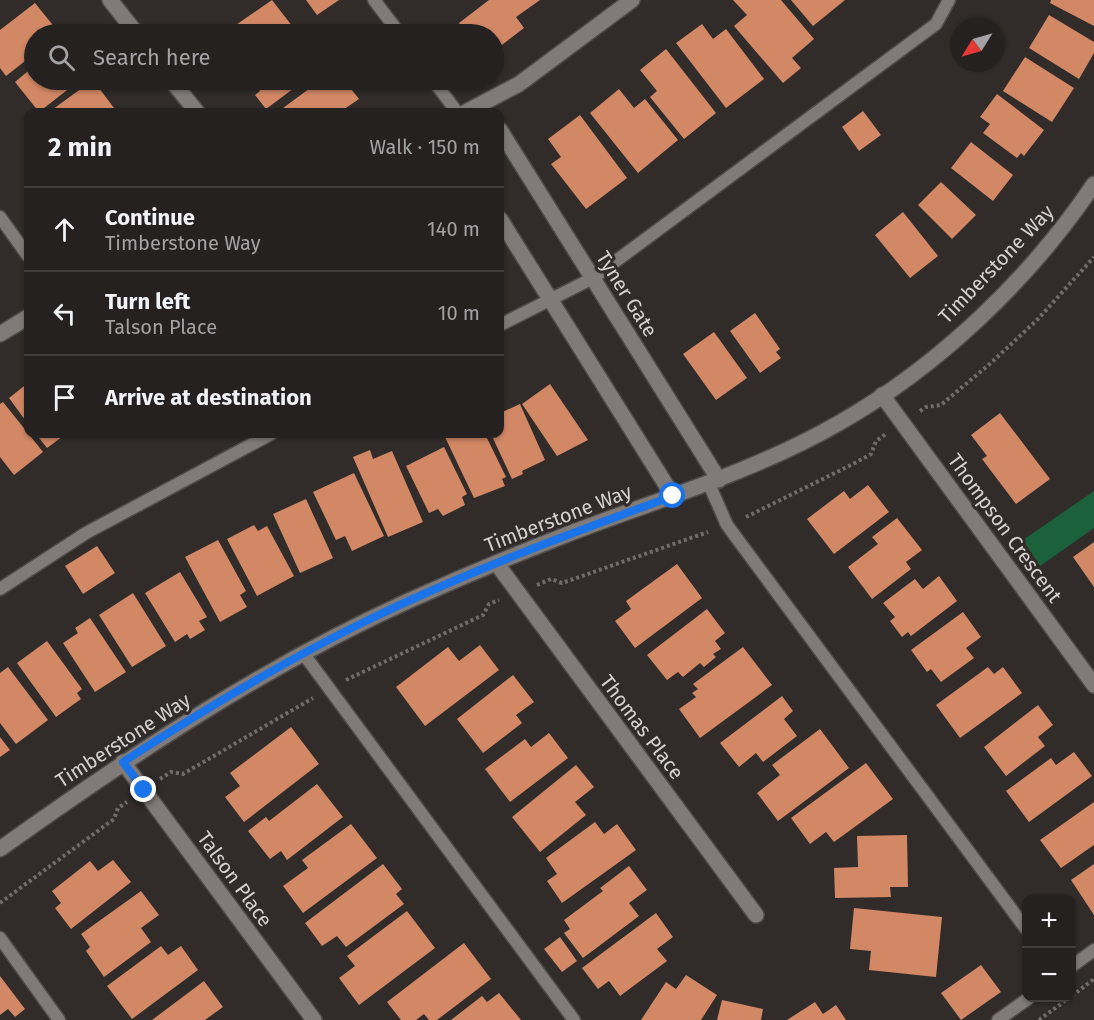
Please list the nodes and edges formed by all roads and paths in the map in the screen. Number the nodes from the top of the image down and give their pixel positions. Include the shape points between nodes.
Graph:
1 (110, 0) edge
2 (374, 0) edge
3 (949, 0) edge
4 (629, 1) edge
5 (129, 24) edge
6 (392, 24) edge
7 (179, 90) edge
8 (440, 90) edge
9 (193, 108) edge
10 (454, 108) edge
11 (487, 108) edge
12 (504, 136) edge
13 (1094, 184) edge
14 (0, 218) edge
15 (504, 225) edge
16 (24, 251) edge
17 (1094, 257) edge
18 (593, 278) junction
19 (550, 300) junction
20 (24, 319) edge
21 (504, 323) edge
22 (0, 334) edge
23 (882, 396) junction
24 (926, 407) dead end
25 (264, 438) edge
26 (714, 482) junction
27 (673, 496) junction
28 (496, 564) junction
29 (0, 589) edge
30 (303, 653) junction
31 (1094, 685) edge
32 (123, 762) junction
33 (118, 808) dead end
34 (0, 849) edge
35 (0, 903) edge
36 (756, 915) dead end
37 (1022, 924) edge
38 (0, 938) edge
39 (1094, 950) edge
40 (1076, 963) edge
41 (1094, 979) edge
42 (1076, 992) edge
43 (1024, 1002) edge
44 (1063, 1002) edge
45 (59, 1020) edge
46 (314, 1020) edge
47 (574, 1020) edge
48 (999, 1020) edge
49 (1039, 1020) edge

1 - 5 street
2 - 6 lane
3 - 18 lane via 936,24
4 - 11 street
7 - 9 street
8 - 10 lane
12 - 18 street, Tyner Gate
13 - 23 street, Timberstone Way via 1074,213 992,305
14 - 16 lane
15 - 19 street
17 - 24 path via 1038,319 992,362 941,405
18 - 19 lane
18 - 26 street, Tyner Gate
19 - 21 lane
19 - 27 street
20 - 22 street
23 - 26 street, Timberstone Way via 777,455
23 - 31 street, Thompson Crescent
25 - 29 lane via 86,533
26 - 27 street, Timberstone Way
26 - 37 lane via 727,525
27 - 28 street, Timberstone Way
28 - 30 street, Timberstone Way via 408,601
28 - 36 street, Thomas Place
30 - 32 street, Timberstone Way
30 - 47 lane
32 - 34 street, Timberstone Way
32 - 46 street, Talson Place
33 - 35 path via 114,819
38 - 45 lane
39 - 40 lane
41 - 42 path
43 - 48 lane
44 - 49 path

